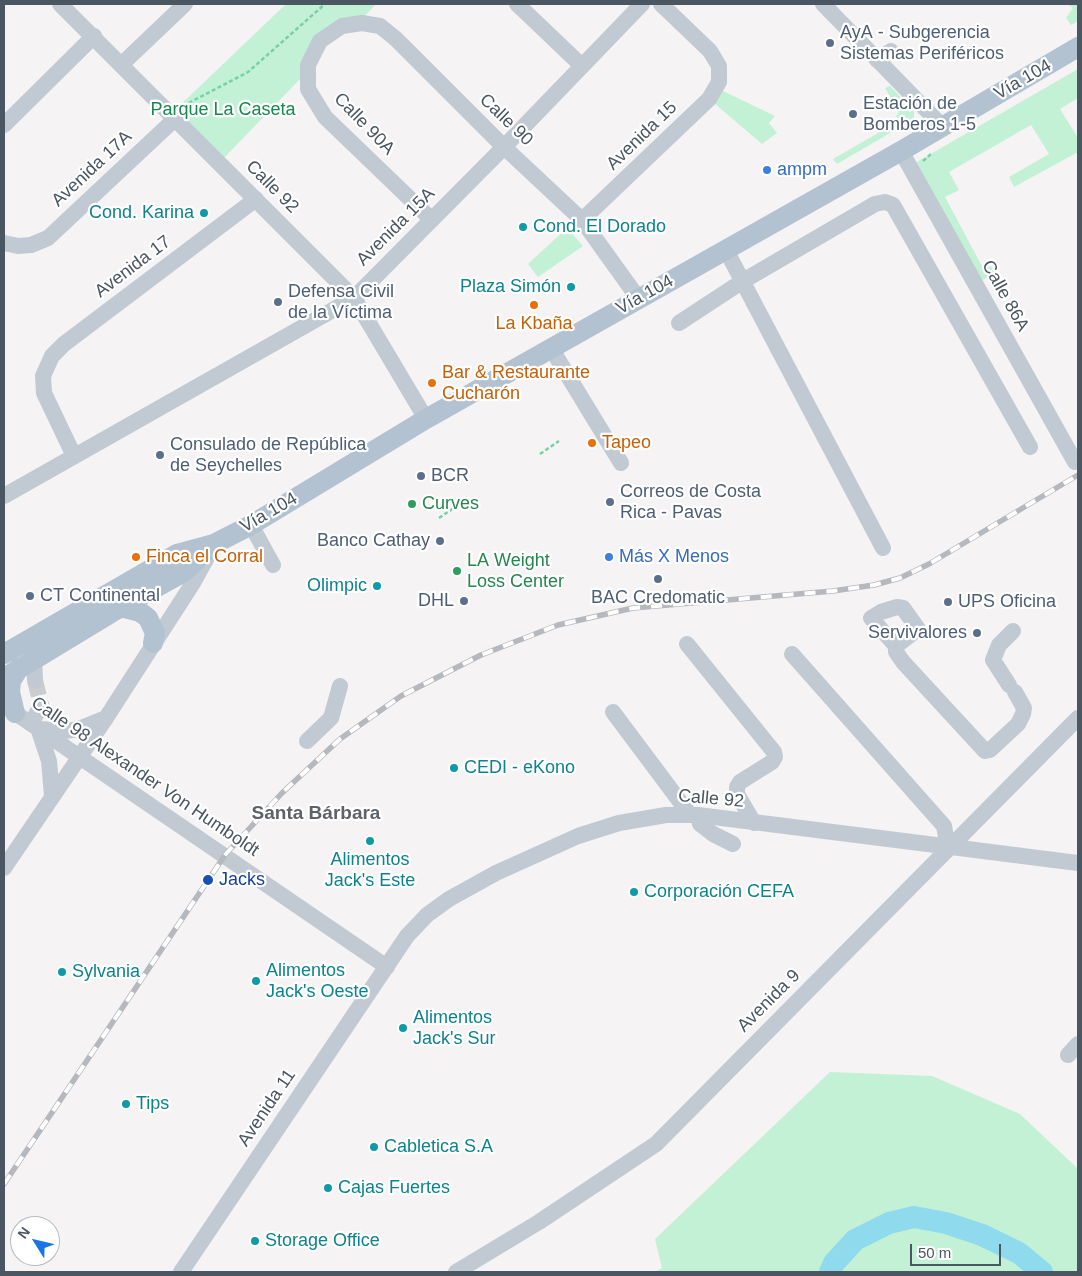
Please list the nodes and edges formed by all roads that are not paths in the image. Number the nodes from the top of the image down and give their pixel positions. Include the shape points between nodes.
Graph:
1 (60, 4) edge
2 (185, 4) edge
3 (517, 4) edge
4 (642, 4) edge
5 (661, 4) edge
6 (823, 4) edge
7 (94, 36) junction
8 (320, 41) joint
9 (1078, 48) edge
10 (122, 64) junction
11 (582, 66) junction
12 (177, 113) junction
13 (4, 125) edge
14 (943, 127) junction
15 (504, 147) junction
16 (901, 151) junction
17 (256, 199) junction
18 (432, 220) junction
19 (582, 220) junction
20 (4, 243) edge
21 (726, 250) junction
22 (743, 281) junction
23 (354, 298) junction
24 (638, 298) junction
25 (679, 323) dead end
26 (551, 348) junction
27 (426, 419) junction
28 (1030, 448) dead end
29 (74, 456) junction
30 (1075, 462) dead end
31 (621, 463) dead end
32 (4, 496) edge
33 (250, 525) junction
34 (214, 544) junction
35 (883, 548) dead end
36 (273, 565) dead end
37 (121, 607) junction
38 (1014, 631) dead end
39 (153, 643) junction
40 (688, 644) dead end
41 (896, 646) junction
42 (4, 654) edge
43 (792, 654) dead end
44 (23, 671) edge
45 (340, 686) dead end
46 (40, 705) dead end
47 (613, 712) dead end
48 (22, 717) edge
49 (106, 718) junction
50 (1078, 718) edge
51 (307, 741) dead end
52 (78, 757) junction
53 (52, 796) junction
54 (694, 815) junction
55 (754, 823) junction
56 (734, 844) dead end
57 (948, 848) junction
58 (1078, 863) edge
59 (4, 868) edge
60 (387, 967) junction
61 (181, 1272) edge
62 (456, 1272) edge

1 - 7 street, Calle 92
2 - 10 street
3 - 11 street
4 - 11 street, Avenida 15A
5 - 19 street, Avenida 15 via 710,51 719,66 719,82 709,99
6 - 14 street via 884,55
7 - 10 street, Calle 92
7 - 13 street
8 - 15 street, Calle 90 via 342,26 362,22 380,26
8 - 18 street, Calle 90A via 308,66 308,89 325,117
9 - 14 main road, Vía 104
10 - 12 street, Calle 92
11 - 15 street, Avenida 15A
12 - 17 street, Calle 92
12 - 20 street, Avenida 17A via 53,233 31,245
14 - 16 main road, Vía 104
15 - 18 street, Avenida 15A
15 - 19 street, Calle 90
16 - 21 main road, Vía 104
16 - 30 street, Calle 86A
17 - 23 street, Calle 92
17 - 29 street, Avenida 17 via 64,344 48,361 43,376 47,402
18 - 23 street, Avenida 15A
19 - 24 street, Calle 90
21 - 22 street
21 - 24 main road, Vía 104
22 - 25 street
22 - 28 street via 875,204 885,202 893,205
22 - 35 street
23 - 27 street, Calle 92
23 - 29 street, Avenida 15A
24 - 26 main road, Vía 104
26 - 27 main road, Vía 104
26 - 31 street
27 - 33 main road, Vía 104
29 - 32 street, Avenida 15A
33 - 34 main road, Vía 104
33 - 36 street
34 - 37 main road, Vía 104 via 184,572
34 - 39 street
34 - 42 main road, Vía 104 via 178,554
37 - 39 main road via 140,612 148,618 155,633
37 - 44 main road, Vía 104
38 - 41 street via 999,645 993,660 1024,708 1023,714 1018,724 985,751 903,662
39 - 49 street
40 - 55 street via 774,752 772,762 737,787 737,794
41 - 41 street via 918,629 908,613 897,607 866,613
43 - 57 street via 944,826
44 - 48 main road via 11,681 10,692
45 - 51 street via 331,718
46 - 48 street
47 - 54 street
48 - 49 street via 65,731
48 - 52 street, Calle 98 Alexander Von Humboldt
48 - 53 street via 49,761
49 - 52 street
50 - 57 street, Avenida 9
52 - 53 street
52 - 60 street, Calle 98 Alexander Von Humboldt
53 - 59 street
54 - 55 street, Calle 92
54 - 56 street via 712,834
54 - 60 street, Calle 92 via 666,815 619,823 578,836 496,873 427,915 407,936
55 - 57 street, Calle 92
57 - 58 street, Calle 92
57 - 62 street, Avenida 9 via 656,1144 539,1222
60 - 61 street, Avenida 11

